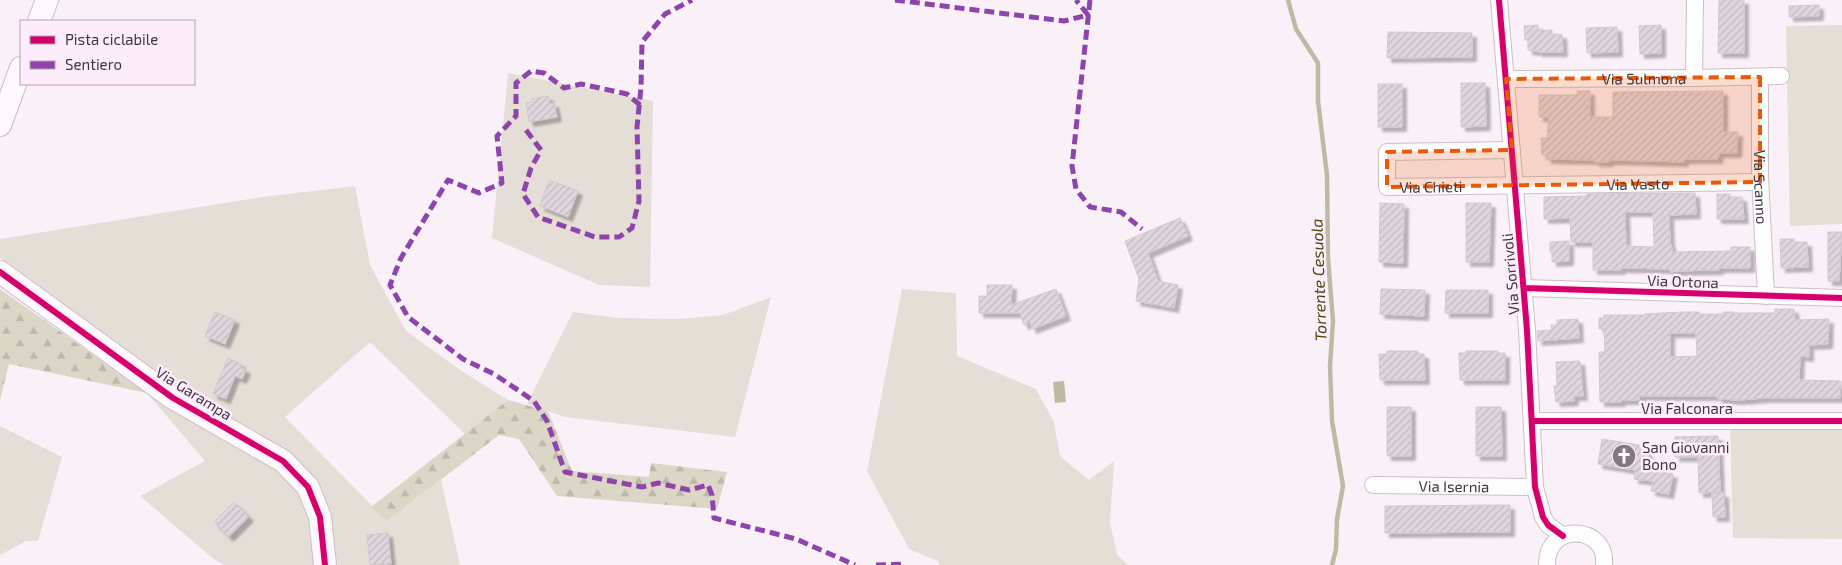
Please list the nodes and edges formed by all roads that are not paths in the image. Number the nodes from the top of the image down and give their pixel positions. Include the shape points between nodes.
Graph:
1 (47, 0) edge
2 (1499, 0) edge
3 (1695, 0) edge
4 (39, 20) edge
5 (20, 71) edge
6 (1781, 76) dead end
7 (1760, 77) junction
8 (1694, 78) junction
9 (1506, 79) junction
10 (0, 125) edge
11 (1512, 150) junction
12 (1760, 182) junction
13 (1515, 185) junction
14 (0, 272) edge
15 (1524, 288) junction
16 (1766, 296) junction
17 (1842, 298) edge
18 (1533, 421) junction
19 (1842, 421) edge
20 (1373, 484) dead end
21 (1536, 486) junction
22 (1563, 536) junction
23 (1550, 549) junction
24 (326, 565) edge
25 (1547, 565) edge
26 (1604, 565) edge

1 - 4 street
2 - 9 street, Via Sorrivoli
3 - 8 street
5 - 10 street
6 - 7 street, Via Sulmona
7 - 8 street, Via Sulmona
7 - 12 street, Via Scanno
8 - 9 street, Via Sulmona
9 - 11 street, Via Sorrivoli
11 - 13 street, Via Sorrivoli
11 - 13 street, Via Chieti via 1386,152 1387,187
12 - 13 street, Via Vasto
12 - 16 street, Via Scanno
13 - 15 street, Via Sorrivoli
14 - 24 street, Via Garampa via 173,398 282,461 308,486 320,517
15 - 16 street, Via Ortona
15 - 18 street, Via Sorrivoli
16 - 17 street, Via Ortona
18 - 19 street, Via Falconara
18 - 21 street, Via Sorrivoli
20 - 21 street, Via Isernia
21 - 22 street, Via Sorrivoli via 1543,517
21 - 23 street via 1533,496 1536,524
22 - 23 street
22 - 26 street via 1572,533 1591,537 1603,552
23 - 25 street

